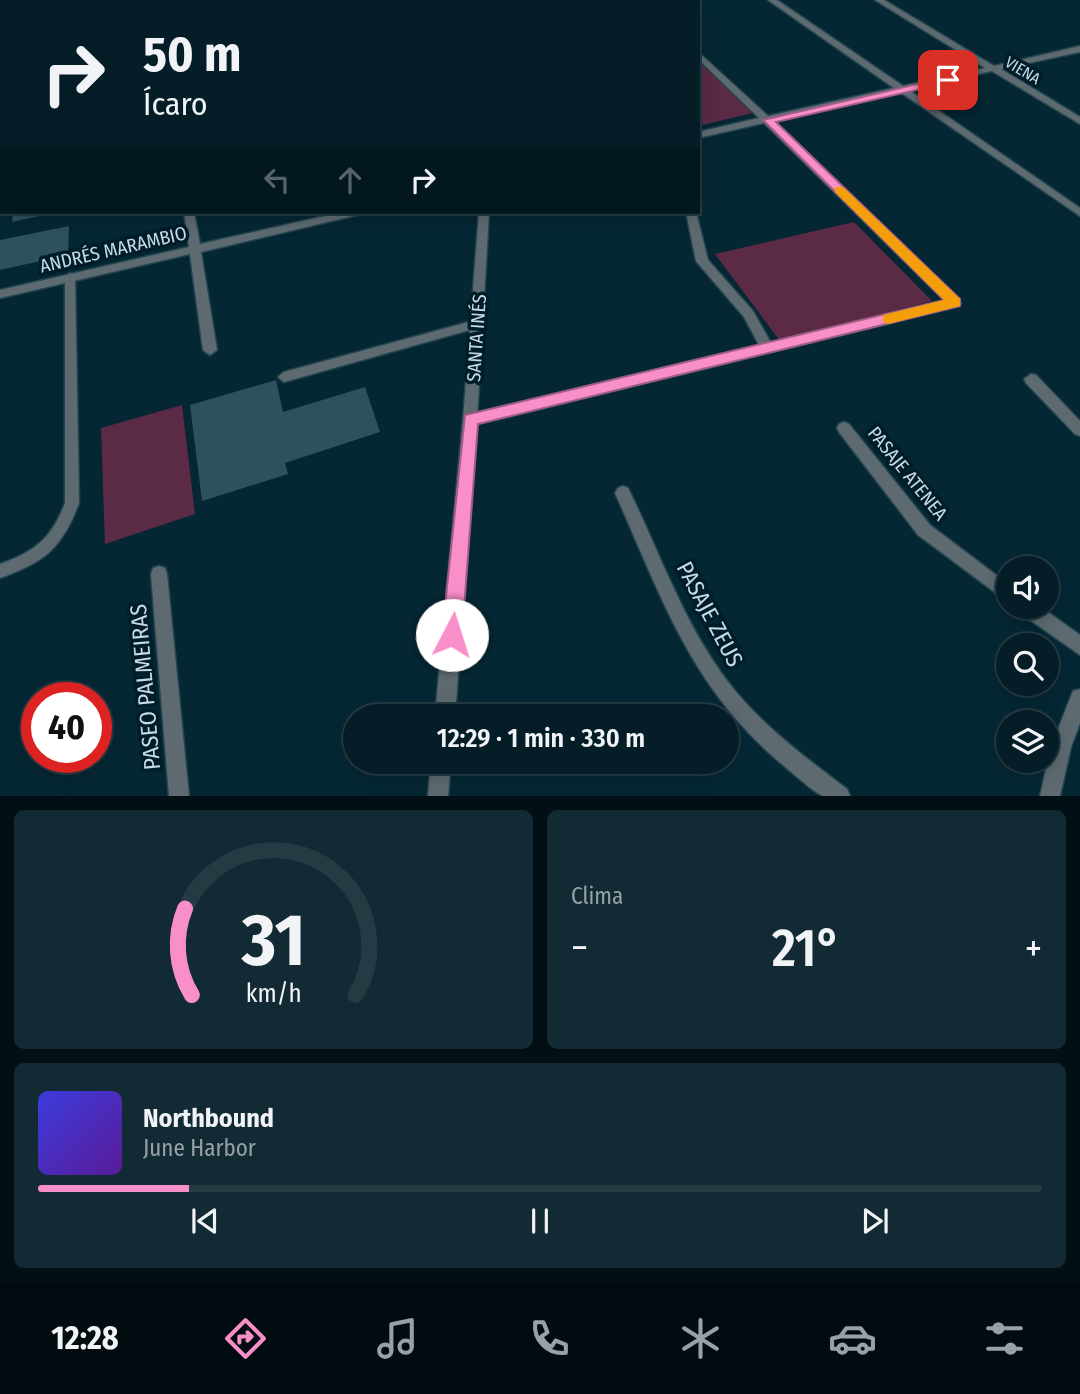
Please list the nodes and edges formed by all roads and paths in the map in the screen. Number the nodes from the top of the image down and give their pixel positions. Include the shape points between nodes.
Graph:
1 (772, 0) edge
2 (879, 0) edge
3 (1080, 49) edge
4 (700, 56) edge
5 (994, 69) junction
6 (902, 90) junction
7 (768, 120) junction
8 (1080, 121) edge
9 (700, 135) edge
10 (1080, 213) edge
11 (189, 214) edge
12 (343, 214) edge
13 (484, 214) edge
14 (691, 214) edge
15 (195, 249) junction
16 (70, 277) junction
17 (0, 294) edge
18 (477, 324) junction
19 (767, 348) junction
20 (211, 351) dead end
21 (284, 377) dead end
22 (1031, 379) dead end
23 (471, 420) junction
24 (844, 428) dead end
25 (1080, 430) edge
26 (623, 493) dead end
27 (0, 571) edge
28 (159, 574) dead end
29 (996, 585) edge
30 (1043, 619) edge
31 (1080, 646) edge
32 (1080, 698) edge
33 (446, 704) edge
34 (440, 774) edge
35 (179, 796) edge
36 (439, 796) edge
37 (840, 796) edge
38 (1050, 796) edge

1 - 6 street
2 - 5 street, VIENA
3 - 5 street
4 - 7 street
5 - 6 street
5 - 8 street, VIENA
6 - 7 street
6 - 10 street
7 - 9 street
7 - 19 street via 955,303
11 - 15 street
12 - 15 street, ANDRÉS MARAMBIO
13 - 18 street, SANTA INÉS
14 - 19 street via 702,261 749,314
15 - 16 street, ANDRÉS MARAMBIO
15 - 20 street
16 - 17 street, ANDRÉS MARAMBIO
16 - 27 lane via 72,503 63,531 32,561
18 - 21 lane
18 - 23 street, SANTA INÉS
19 - 23 street
22 - 25 street
23 - 33 street, SANTA INÉS
24 - 29 street, PASAJE ATENEA via 924,530
26 - 37 street, PASAJE ZEUS via 713,676 764,736
28 - 35 street, PASEO PALMEIRAS
30 - 31 street
32 - 38 street via 1061,747
34 - 36 street

